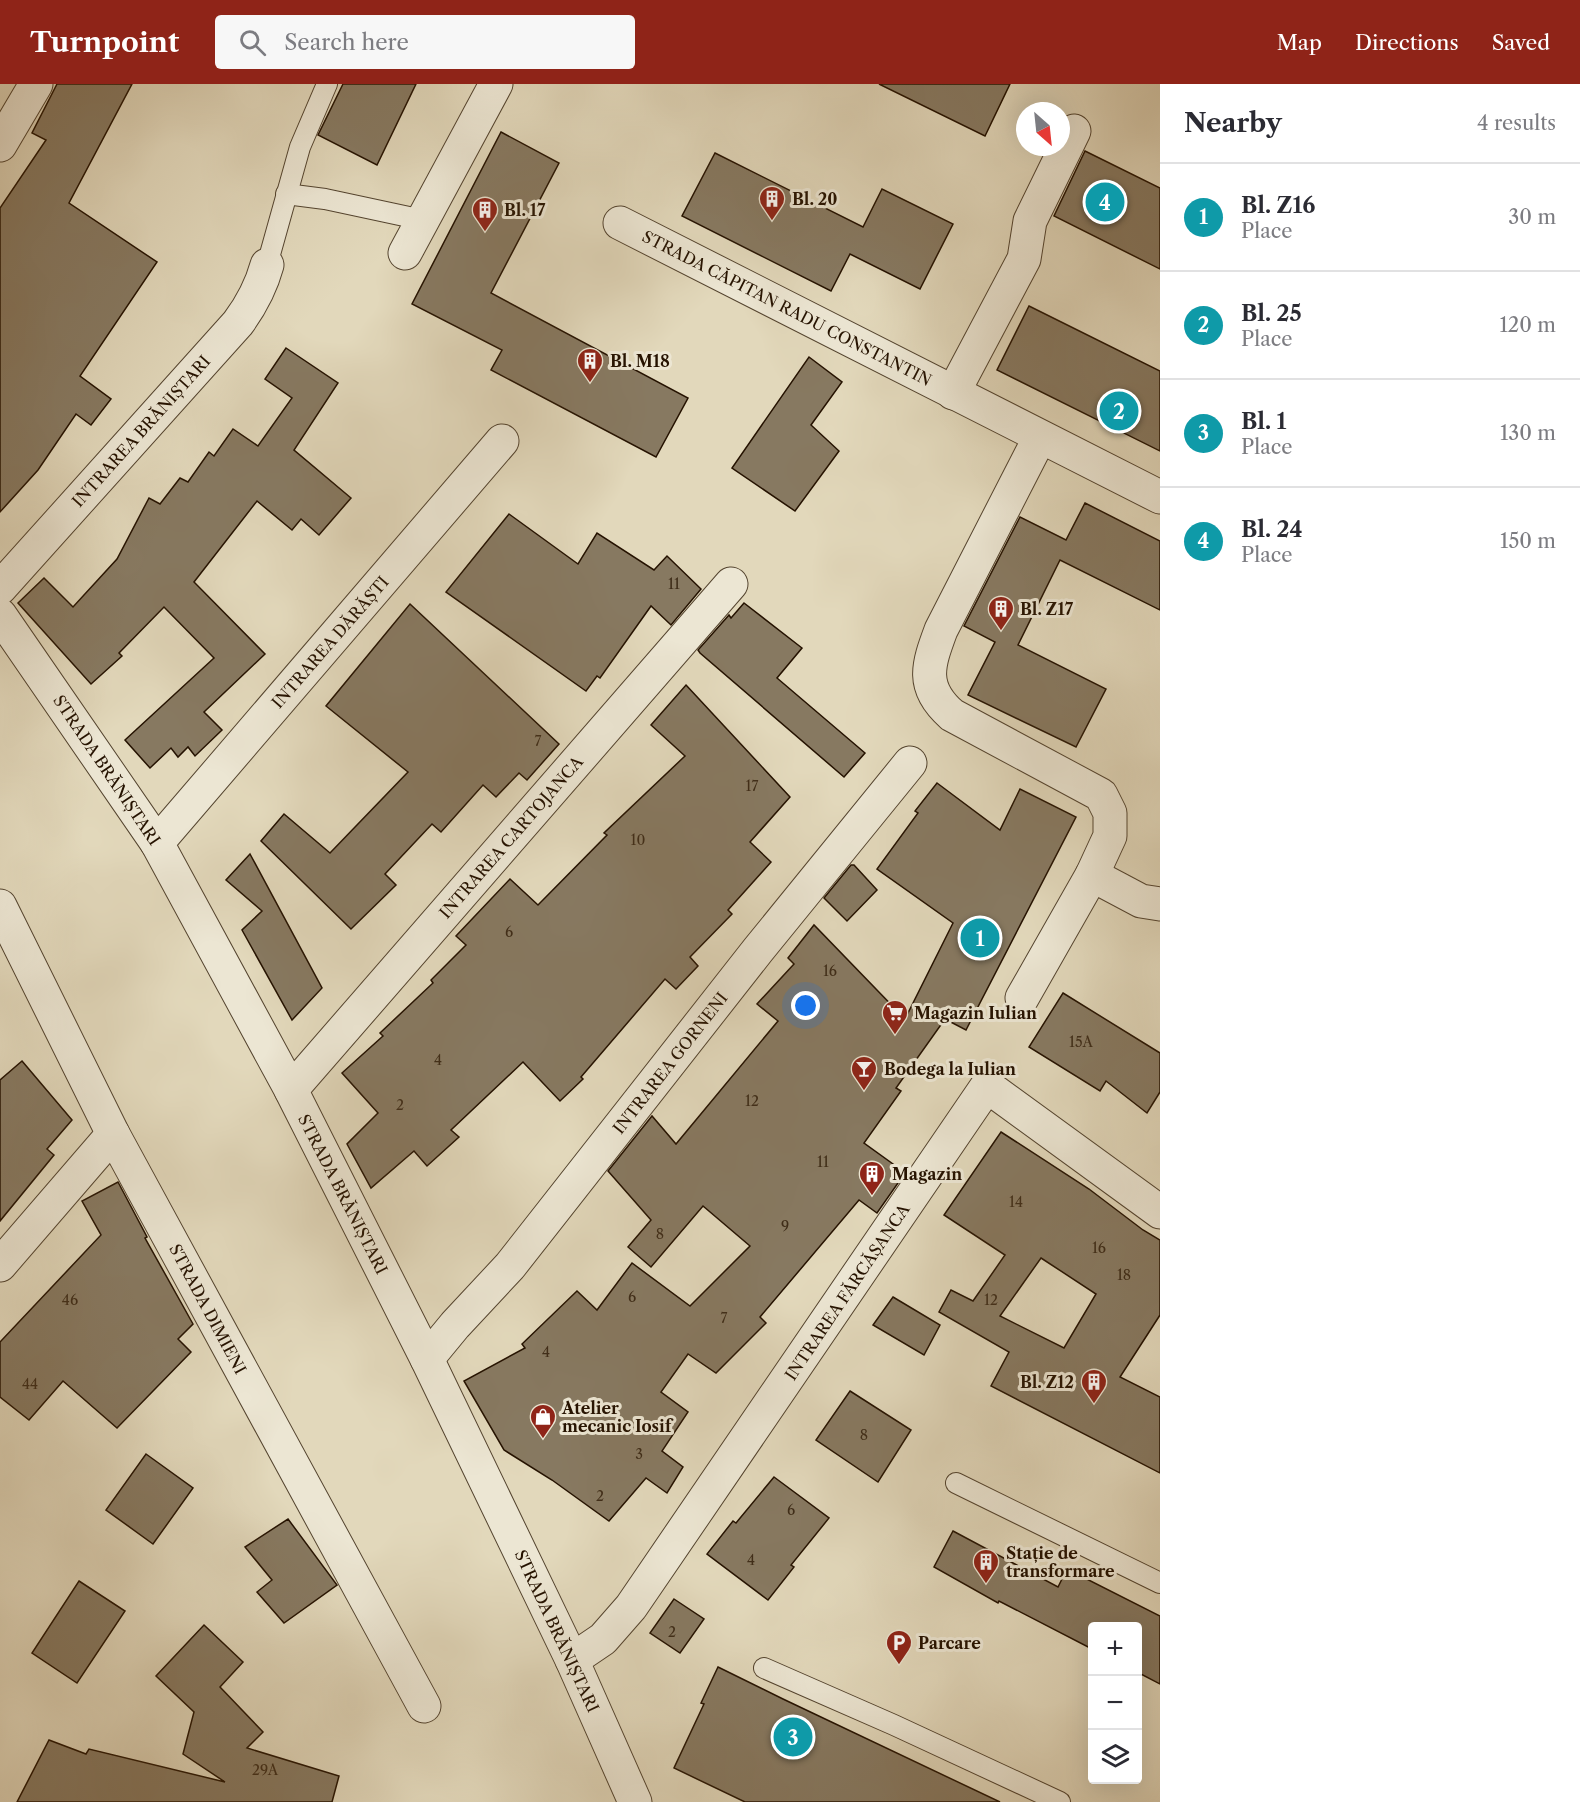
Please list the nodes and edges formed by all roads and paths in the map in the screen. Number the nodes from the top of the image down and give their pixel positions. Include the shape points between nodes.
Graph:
1 (36, 84) edge
2 (327, 84) edge
3 (496, 84) edge
4 (1074, 131) dead end
5 (0, 145) edge
6 (286, 194) junction
7 (423, 220) junction
8 (620, 223) dead end
9 (405, 254) dead end
10 (267, 265) joint
11 (953, 393) junction
12 (1040, 437) junction
13 (502, 441) dead end
14 (1160, 497) edge
15 (731, 584) dead end
16 (0, 588) edge
17 (0, 615) edge
18 (910, 763) dead end
19 (157, 843) junction
20 (1092, 875) junction
21 (1160, 904) edge
22 (0, 906) edge
23 (1022, 998) dead end
24 (291, 1090) junction
25 (113, 1134) junction
26 (1160, 1212) edge
27 (0, 1265) edge
28 (427, 1359) junction
29 (957, 1483) dead end
30 (1160, 1583) edge
31 (572, 1660) junction
32 (764, 1668) dead end
33 (424, 1706) dead end
34 (635, 1802) edge
35 (1060, 1802) edge

1 - 5 street
2 - 6 lane via 300,147
3 - 7 street
4 - 11 street via 1030,221 1024,259
6 - 7 lane
6 - 10 lane
7 - 9 street
8 - 11 street, STRADA CĂPITAN RADU CONSTANTIN
10 - 16 street, INTRAREA BRĂNIȘTARI via 261,286 238,323
11 - 12 street, STRADA CĂPITAN RADU CONSTANTIN
12 - 14 street, STRADA CĂPITAN RADU CONSTANTIN
12 - 20 street via 941,630 929,672 938,703 952,715 1101,795 1110,813 1110,836
13 - 19 street, INTRAREA DĂRĂȘTI
15 - 24 street, INTRAREA CARTOJANCA
17 - 19 street, STRADA BRĂNIȘTARI
18 - 28 street, INTRAREA GORNENI via 510,1266
19 - 24 street, STRADA BRĂNIȘTARI
20 - 21 street via 1141,901
20 - 23 street
22 - 25 street, STRADA DIMIENI
24 - 28 street, STRADA BRĂNIȘTARI
25 - 27 street
25 - 33 street, STRADA DIMIENI
26 - 31 street, INTRAREA FĂRCĂȘANCA via 987,1086 631,1606 603,1639
28 - 31 street, STRADA BRĂNIȘTARI
29 - 30 lane
31 - 34 street, STRADA BRĂNIȘTARI
32 - 35 lane

